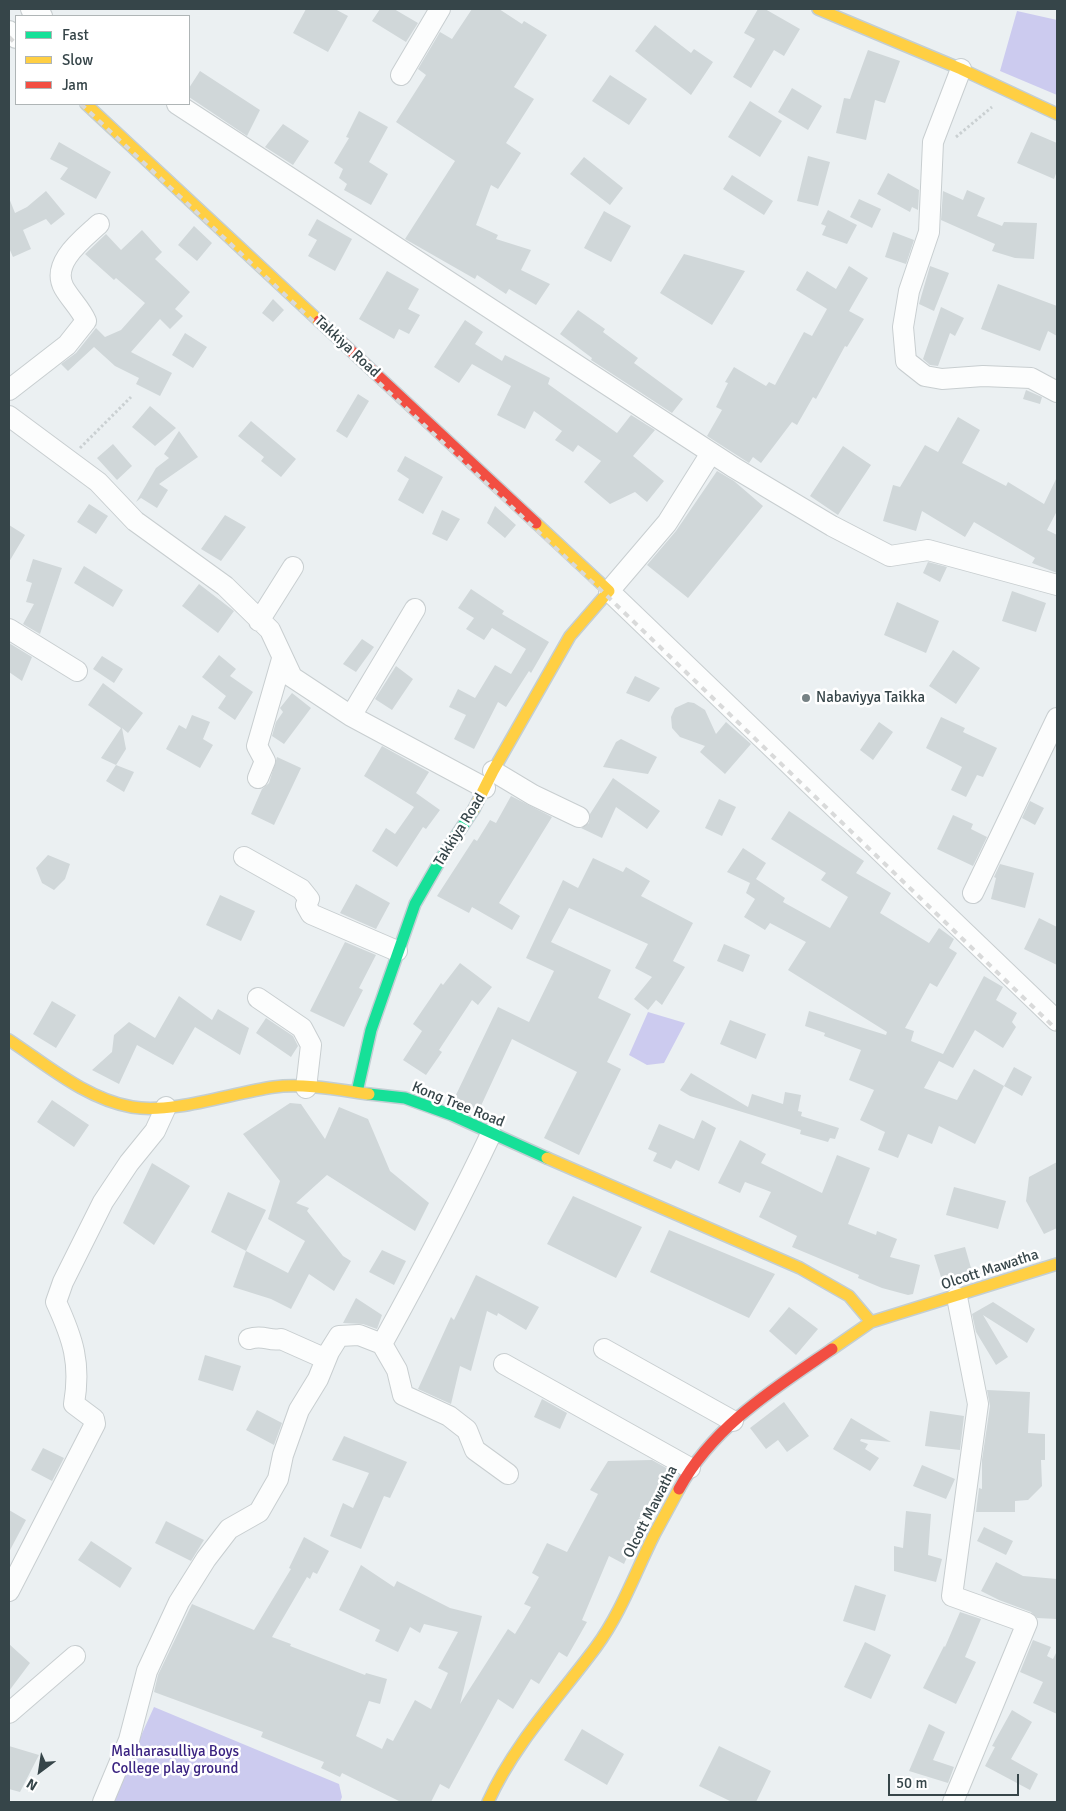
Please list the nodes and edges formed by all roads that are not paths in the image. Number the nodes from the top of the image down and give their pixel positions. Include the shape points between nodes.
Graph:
1 (440, 9) edge
2 (818, 9) edge
3 (961, 69) junction
4 (401, 75) dead end
5 (87, 105) edge
6 (179, 105) edge
7 (1057, 114) edge
8 (100, 224) dead end
9 (9, 390) edge
10 (1057, 392) edge
11 (9, 416) edge
12 (711, 453) junction
13 (293, 567) dead end
14 (1056, 583) edge
15 (608, 591) junction
16 (416, 609) dead end
17 (259, 621) junction
18 (9, 629) edge
19 (282, 659) junction
20 (77, 671) dead end
21 (351, 716) junction
22 (1057, 718) edge
23 (258, 778) dead end
24 (489, 780) junction
25 (579, 817) dead end
26 (244, 857) dead end
27 (973, 894) dead end
28 (398, 951) junction
29 (258, 998) dead end
30 (1057, 1020) edge
31 (9, 1040) edge
32 (306, 1088) junction
33 (356, 1092) junction
34 (166, 1107) junction
35 (491, 1134) junction
36 (1057, 1264) edge
37 (957, 1297) junction
38 (871, 1322) junction
39 (249, 1339) dead end
40 (382, 1344) junction
41 (604, 1349) dead end
42 (326, 1359) junction
43 (504, 1364) dead end
44 (733, 1421) junction
45 (690, 1468) junction
46 (508, 1474) dead end
47 (9, 1591) edge
48 (75, 1656) dead end
49 (9, 1714) edge
50 (103, 1802) edge
51 (488, 1802) edge
52 (953, 1802) edge

1 - 4 street
2 - 3 main road
3 - 7 main road
3 - 10 street via 933,142 929,232 909,291 903,327 906,361 924,376 942,379 983,376 1031,378
5 - 15 main road, Takkiya Road
6 - 12 street
8 - 9 street via 77,244 63,264 60,276 64,288 86,321 67,345
11 - 17 street via 98,482 135,521 225,586
12 - 14 street via 832,526 890,556 928,550
12 - 15 street, Takkiya Road via 667,523
13 - 17 street
15 - 24 main road, Takkiya Road via 570,636
15 - 30 street
16 - 21 street
17 - 19 street via 270,630
18 - 20 street
19 - 21 street via 292,677
19 - 23 street via 257,746 265,761
21 - 24 street
22 - 27 street
24 - 25 street via 533,795
24 - 28 main road, Takkiya Road via 470,817 415,904
26 - 28 street via 301,889 308,899 306,905 311,914
28 - 33 main road, Takkiya Road via 371,1030
29 - 32 street via 302,1028 311,1045
31 - 34 main road, Kong Tree Road via 107,1100 133,1107
32 - 33 main road, Kong Tree Road
32 - 34 main road, Kong Tree Road via 276,1087
33 - 35 main road, Kong Tree Road via 405,1098
34 - 47 street via 155,1131 103,1202 56,1302 72,1336 76,1357 74,1404 94,1419 95,1424
35 - 38 main road, Kong Tree Road via 800,1268 849,1296
35 - 40 street via 452,1217
36 - 37 main road, Olcott Mawatha
37 - 38 main road, Olcott Mawatha
37 - 52 street via 978,1404 952,1596 1027,1623
38 - 44 main road, Olcott Mawatha
39 - 42 street via 258,1336 281,1338
40 - 42 street via 360,1335 339,1336
40 - 46 street via 396,1370 404,1395 449,1416 467,1430 475,1450
41 - 44 street
42 - 50 street via 299,1410 278,1479 259,1512 229,1529 179,1602 147,1671 129,1740
43 - 45 street
44 - 45 main road, Olcott Mawatha
45 - 51 main road, Olcott Mawatha via 598,1646 566,1683 524,1742 498,1780
48 - 49 street

